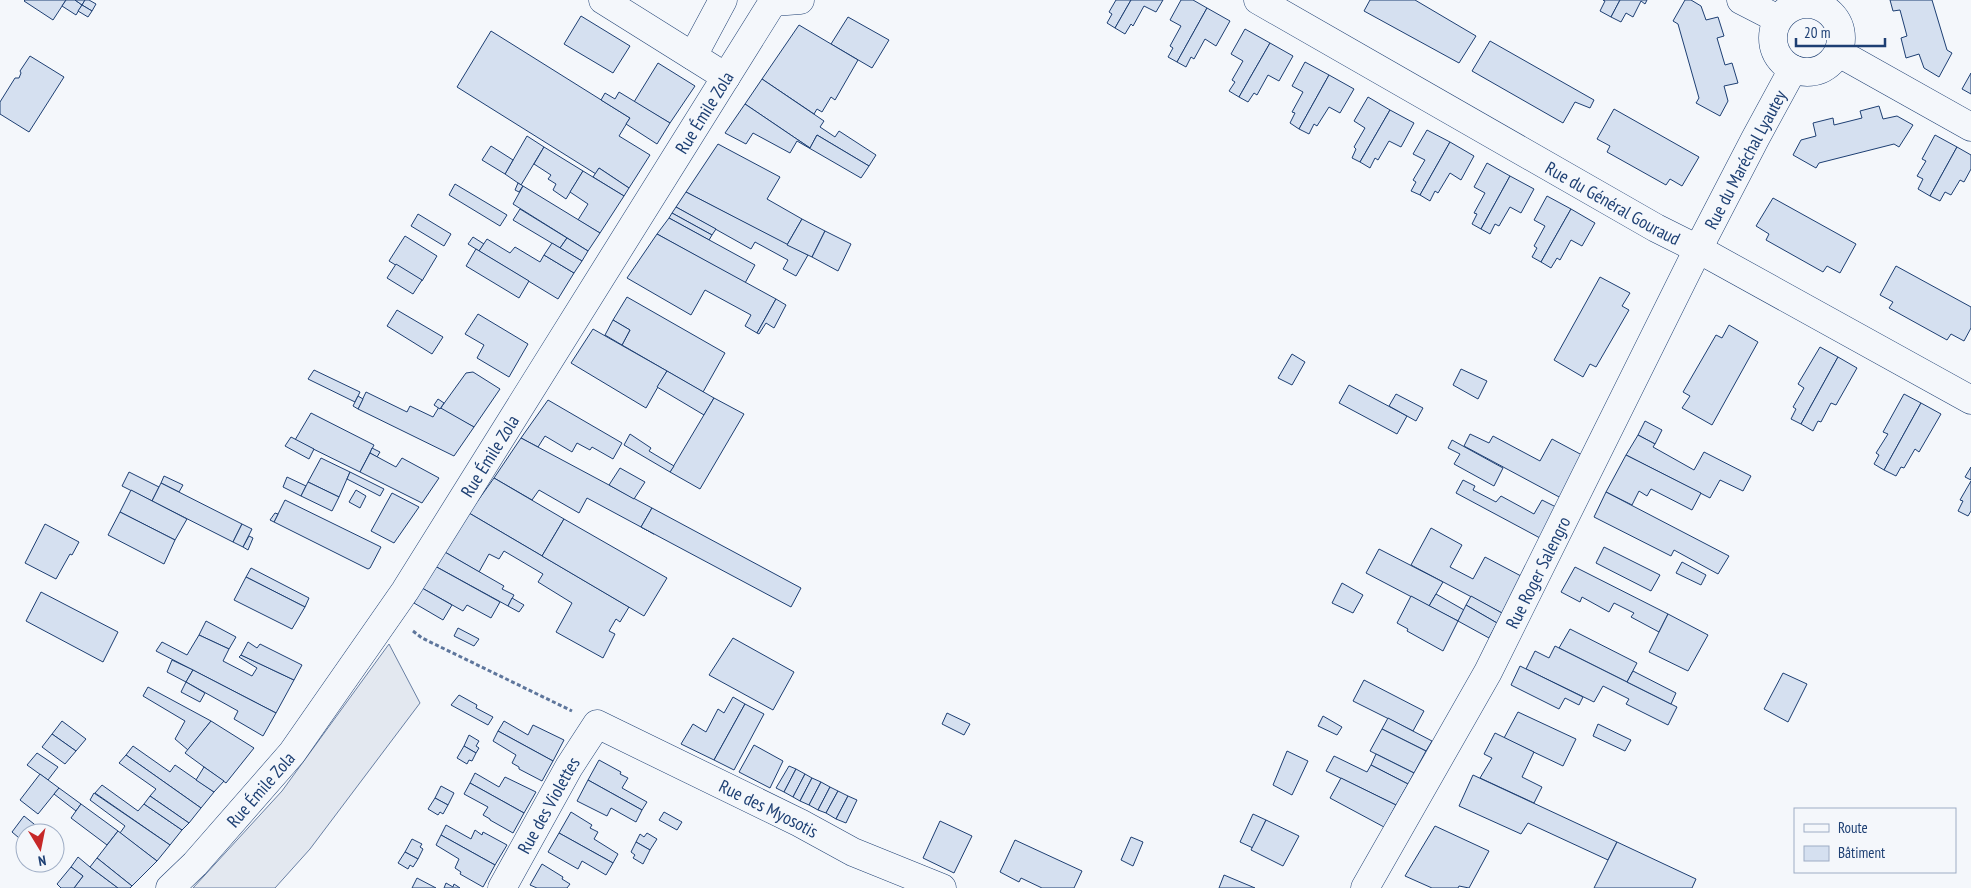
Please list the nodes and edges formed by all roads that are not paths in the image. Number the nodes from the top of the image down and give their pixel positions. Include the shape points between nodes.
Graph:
1 (603, 0) edge
2 (723, 0) edge
3 (782, 0) edge
4 (1258, 0) edge
5 (1741, 0) edge
6 (1828, 4) edge
7 (1778, 19) junction
8 (1839, 53) junction
9 (693, 56) junction
10 (1793, 69) junction
11 (726, 76) junction
12 (1971, 127) edge
13 (1698, 249) junction
14 (1971, 400) edge
15 (598, 724) joint
16 (170, 888) edge
17 (502, 888) edge
18 (942, 888) edge
19 (1366, 888) edge

1 - 9 street
2 - 9 street
3 - 11 street, Rue Émile Zola
4 - 13 street, Rue du Général Gouraud
5 - 7 street
6 - 7 street via 1800,4
6 - 8 street via 1841,28
7 - 10 street via 1773,33 1774,47 1781,60
8 - 10 street via 1819,70
8 - 12 street
9 - 11 street
10 - 13 street, Rue du Maréchal Lyautey
11 - 16 street, Rue Émile Zola via 394,607 292,753
13 - 14 street, Rue du Général Gouraud
13 - 19 street, Rue Roger Salengro via 1488,672
15 - 17 street, Rue des Violettes
15 - 18 street, Rue des Myosotis via 853,852

